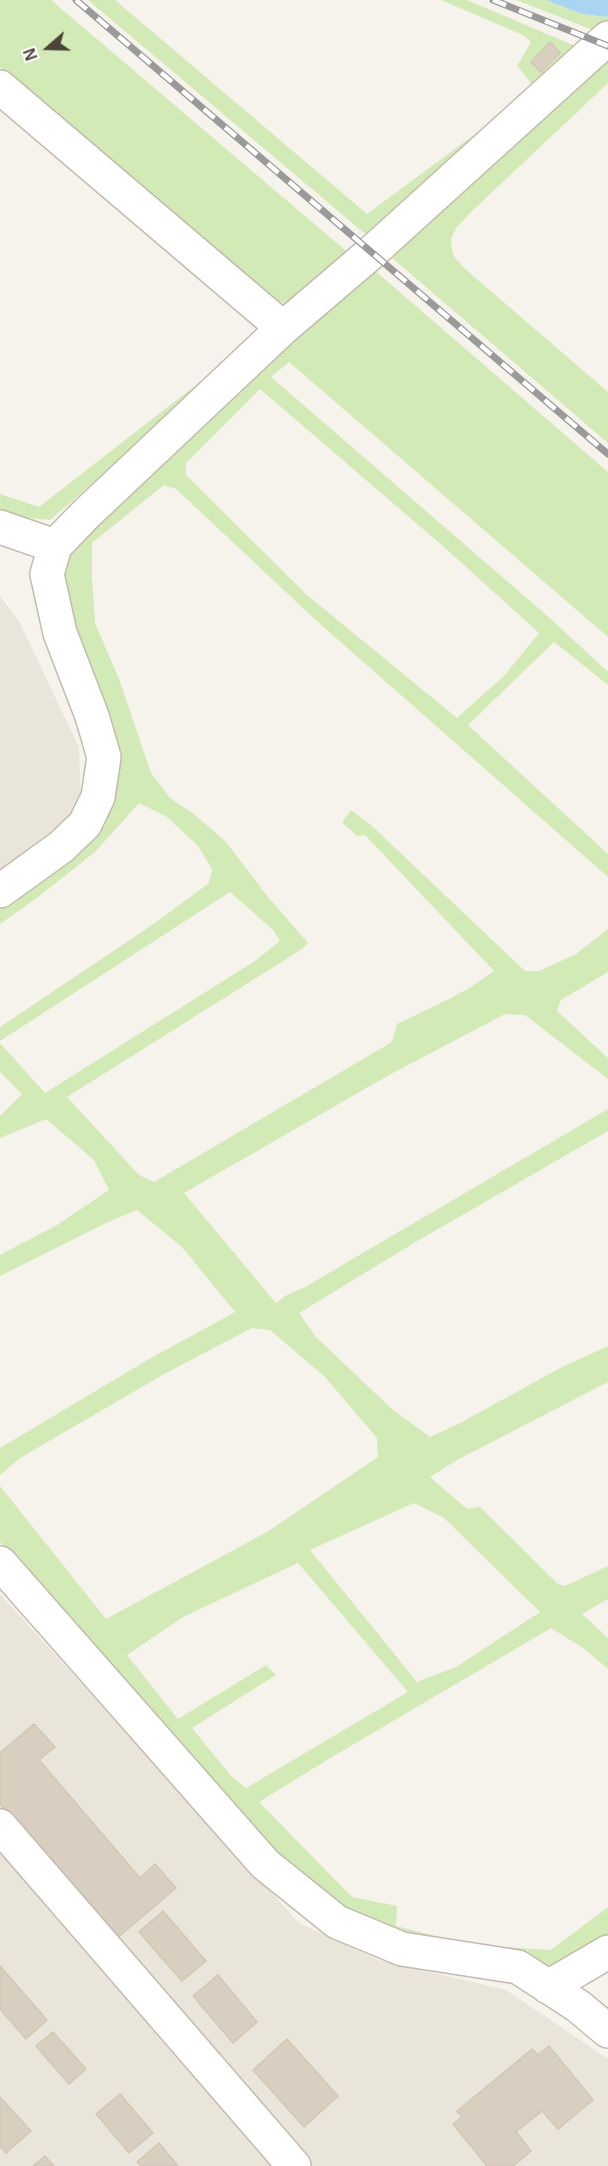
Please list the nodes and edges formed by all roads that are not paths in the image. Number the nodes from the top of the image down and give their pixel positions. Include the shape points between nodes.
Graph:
1 (608, 38) edge
2 (0, 87) edge
3 (283, 328) junction
4 (0, 527) edge
5 (55, 546) junction
6 (0, 891) edge
7 (0, 1563) edge
8 (0, 1826) edge
9 (608, 1952) edge
10 (548, 1987) junction
11 (608, 2031) edge
12 (294, 2166) edge

1 - 3 street
2 - 3 street
3 - 5 street
4 - 5 street
5 - 6 street via 47,574 60,633 104,757 99,797 85,824 61,847
7 - 10 street via 265,1864 337,1922 402,1950 518,1967
8 - 12 street
9 - 10 street
10 - 11 street

